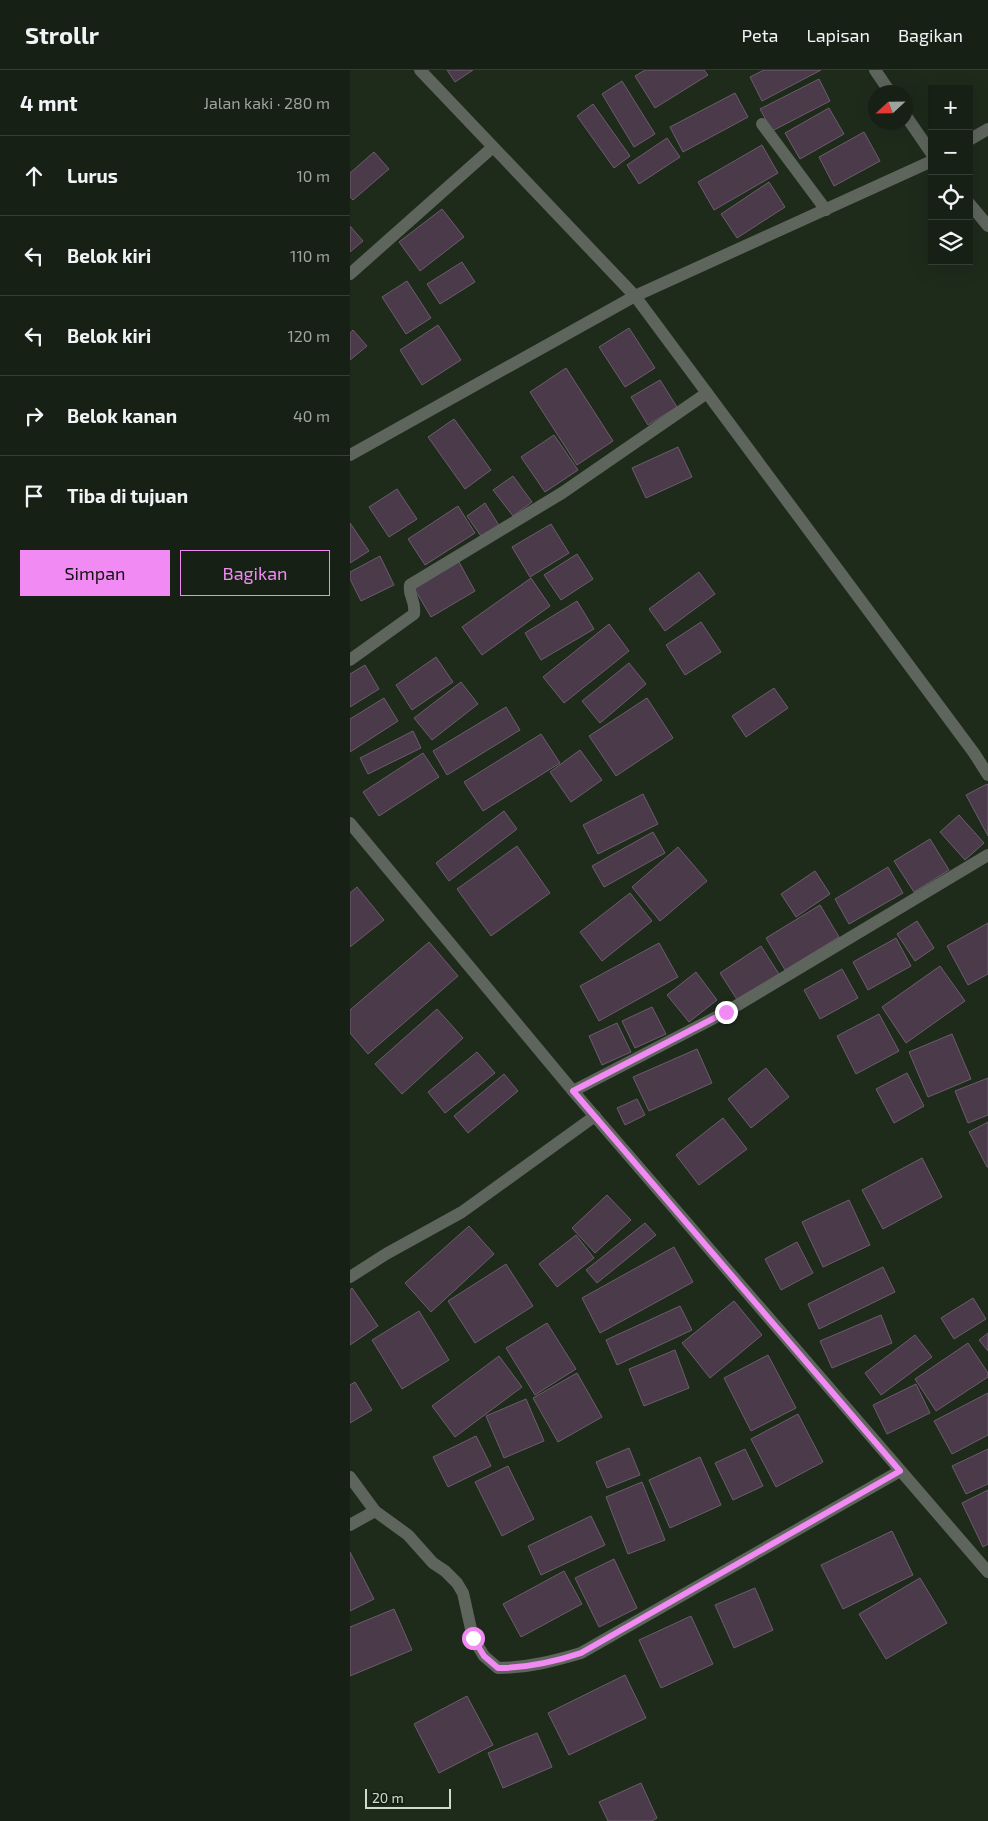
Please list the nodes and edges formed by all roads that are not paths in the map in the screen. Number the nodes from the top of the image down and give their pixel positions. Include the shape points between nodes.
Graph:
1 (420, 70) edge
2 (875, 70) edge
3 (885, 85) edge
4 (762, 124) dead end
5 (913, 126) edge
6 (988, 129) edge
7 (973, 138) edge
8 (493, 147) junction
9 (928, 148) edge
10 (928, 164) edge
11 (973, 208) edge
12 (826, 210) junction
13 (988, 226) edge
14 (350, 274) edge
15 (635, 296) junction
16 (706, 393) junction
17 (350, 454) edge
18 (350, 660) edge
19 (988, 775) edge
20 (350, 823) edge
21 (988, 854) edge
22 (573, 1091) junction
23 (595, 1116) junction
24 (350, 1276) edge
25 (900, 1471) junction
26 (350, 1477) edge
27 (375, 1511) junction
28 (350, 1525) edge
29 (988, 1572) edge

1 - 8 street
2 - 3 street
4 - 12 street
5 - 9 street
6 - 7 street
8 - 14 street
8 - 15 street
10 - 12 street
11 - 13 street
12 - 15 street
15 - 16 street
15 - 17 street
16 - 18 street via 562,493 410,585 409,592 416,604 414,614
16 - 19 street
20 - 22 street
21 - 22 street via 726,1012
22 - 23 street
23 - 24 street via 462,1212
23 - 25 street
25 - 27 street via 581,1653 519,1668 498,1668 484,1656 473,1638 458,1583 433,1563 408,1535
25 - 29 street
26 - 27 street
27 - 28 street

